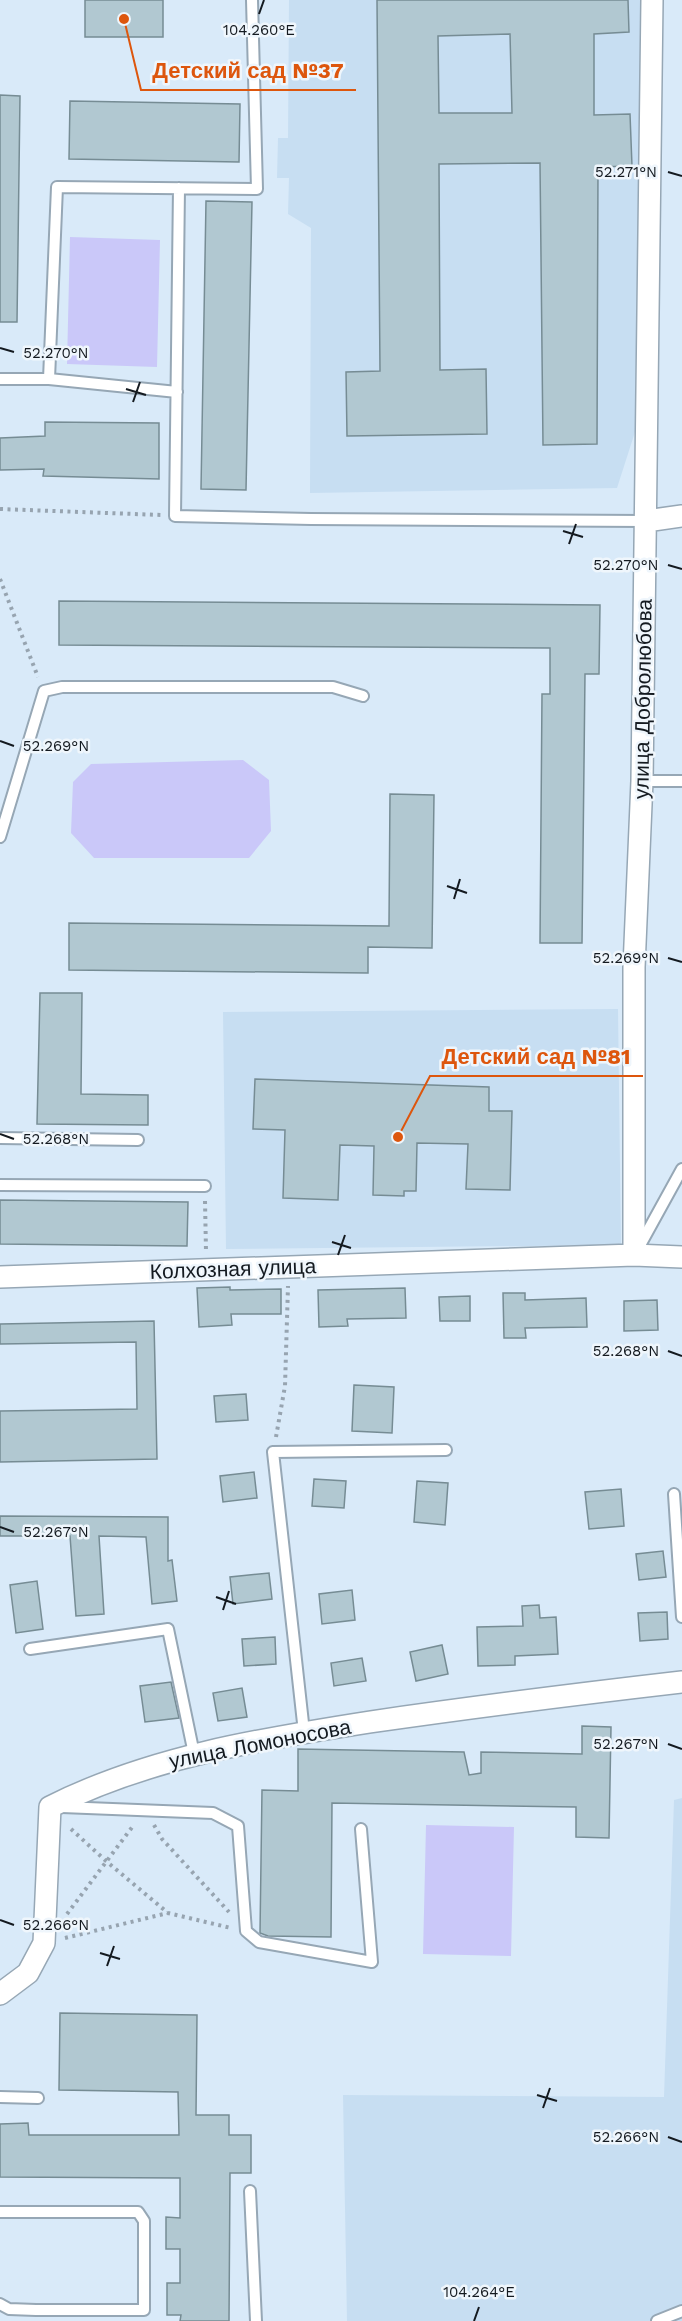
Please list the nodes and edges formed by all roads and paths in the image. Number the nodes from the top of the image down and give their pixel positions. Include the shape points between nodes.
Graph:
1 (252, 0) edge
2 (652, 0) edge
3 (179, 188) junction
4 (0, 379) edge
5 (49, 379) junction
6 (177, 392) junction
7 (0, 510) edge
8 (175, 516) junction
9 (682, 516) edge
10 (646, 521) junction
11 (0, 579) edge
12 (44, 691) junction
13 (363, 696) dead end
14 (642, 781) junction
15 (682, 781) edge
16 (0, 837) edge
17 (0, 1138) edge
18 (138, 1140) dead end
19 (682, 1169) edge
20 (0, 1185) edge
21 (205, 1186) joint
22 (634, 1255) junction
23 (682, 1257) edge
24 (288, 1266) junction
25 (206, 1271) junction
26 (0, 1276) edge
27 (446, 1450) dead end
28 (273, 1452) junction
29 (674, 1494) dead end
30 (682, 1617) edge
31 (30, 1649) dead end
32 (682, 1682) edge
33 (303, 1732) junction
34 (194, 1754) junction
35 (50, 1807) junction
36 (145, 1810) junction
37 (361, 1829) dead end
38 (106, 1862) junction
39 (168, 1913) junction
40 (65, 1916) dead end
41 (246, 1931) junction
42 (44, 1943) junction
43 (0, 1994) edge
44 (0, 2097) edge
45 (38, 2098) dead end
46 (250, 2191) dead end
47 (0, 2212) edge
48 (0, 2304) edge
49 (682, 2311) edge
50 (62, 2315) edge
51 (256, 2321) edge
52 (657, 2321) edge

1 - 3 lane via 257,189
2 - 10 street, улица Добролюбова
3 - 5 lane via 57,187
3 - 6 lane
4 - 5 lane
5 - 6 lane
6 - 8 lane
7 - 8 path
8 - 10 lane
9 - 10 street
10 - 14 street, улица Добролюбова
11 - 12 path
12 - 13 lane via 62,687 333,687
12 - 16 lane
14 - 15 lane
14 - 22 street, улица Добролюбова via 634,967
17 - 18 lane
19 - 22 lane
20 - 21 lane
21 - 25 path
22 - 23 street, Колхозная улица
22 - 24 street, Колхозная улица
24 - 25 street, Колхозная улица
24 - 28 path via 285,1386
25 - 26 street, Колхозная улица
27 - 28 lane
28 - 33 lane
29 - 30 lane
31 - 34 lane via 168,1629
32 - 33 street, улица Ломоносова via 492,1704
33 - 34 street, улица Ломоносова
34 - 35 street, улица Ломоносова via 119,1776
35 - 36 lane
35 - 38 path
35 - 42 street
36 - 38 path
36 - 41 path via 162,1839
36 - 41 lane via 213,1813 238,1826
37 - 41 lane via 372,1962 260,1942
38 - 39 path
38 - 40 path
39 - 41 path
39 - 42 path
42 - 43 street via 28,1973
44 - 45 lane
46 - 51 lane
47 - 50 lane via 138,2212 144,2221 144,2310
48 - 50 lane
49 - 52 lane

